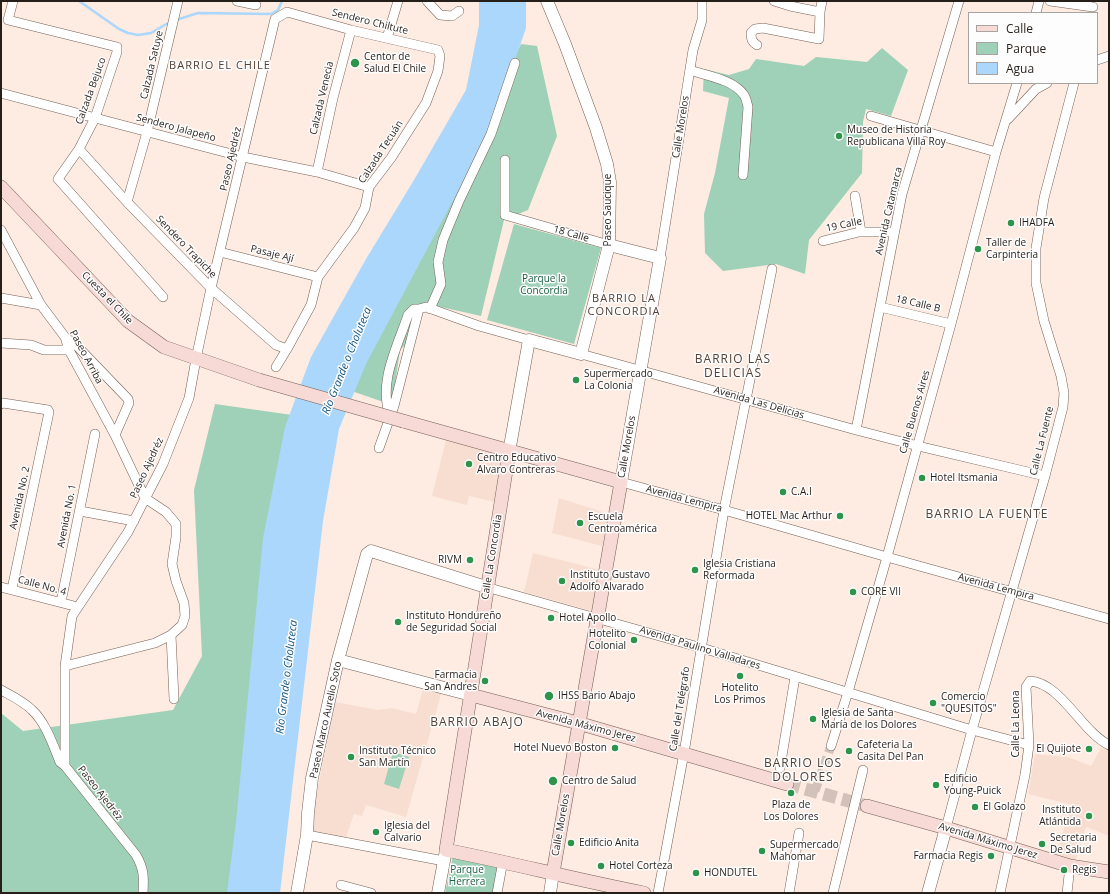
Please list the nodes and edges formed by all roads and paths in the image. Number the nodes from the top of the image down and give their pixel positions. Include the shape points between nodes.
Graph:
1 (13, 1) edge
2 (178, 1) edge
3 (237, 1) edge
4 (398, 1) edge
5 (427, 1) edge
6 (547, 1) edge
7 (702, 1) edge
8 (774, 1) edge
9 (822, 1) edge
10 (959, 1) edge
11 (1039, 1) edge
12 (1050, 1) edge
13 (256, 5) dead end
14 (1093, 7) edge
15 (459, 11) dead end
16 (820, 12) junction
17 (1036, 12) edge
18 (275, 19) joint
19 (351, 30) junction
20 (387, 38) junction
21 (757, 46) dead end
22 (438, 50) joint
23 (1109, 56) edge
24 (1098, 60) edge
25 (515, 63) dead end
26 (690, 70) junction
27 (1017, 84) edge
28 (1045, 84) edge
29 (1074, 84) edge
30 (1, 93) edge
31 (871, 116) dead end
32 (95, 118) junction
33 (1007, 120) junction
34 (920, 130) junction
35 (147, 132) junction
36 (79, 149) junction
37 (996, 152) junction
38 (243, 157) junction
39 (505, 160) dead end
40 (317, 172) junction
41 (743, 175) dead end
42 (1, 187) edge
43 (370, 187) junction
44 (855, 196) dead end
45 (127, 202) junction
46 (1, 230) edge
47 (861, 232) junction
48 (894, 232) junction
49 (823, 241) dead end
50 (609, 245) junction
51 (220, 252) junction
52 (660, 258) junction
53 (772, 269) dead end
54 (318, 277) junction
55 (211, 288) junction
56 (163, 297) dead end
57 (1, 298) edge
58 (41, 305) junction
59 (880, 307) junction
60 (419, 308) junction
61 (430, 308) junction
62 (952, 324) junction
63 (65, 337) junction
64 (529, 340) junction
65 (1, 343) edge
66 (288, 349) junction
67 (69, 350) junction
68 (581, 354) junction
69 (196, 359) junction
70 (276, 367) dead end
71 (640, 369) junction
72 (259, 380) joint
73 (746, 399) junction
74 (1, 404) edge
75 (396, 419) junction
76 (856, 430) junction
77 (95, 434) dead end
78 (115, 435) junction
79 (918, 446) junction
80 (379, 448) dead end
81 (509, 452) junction
82 (1045, 476) junction
83 (620, 482) junction
84 (146, 498) junction
85 (724, 510) junction
86 (80, 511) junction
87 (134, 521) junction
88 (371, 551) joint
89 (886, 557) junction
90 (1, 587) edge
91 (486, 587) junction
92 (12, 589) junction
93 (1012, 592) junction
94 (61, 602) junction
95 (78, 607) junction
96 (598, 618) junction
97 (1109, 619) edge
98 (171, 635) junction
99 (702, 648) junction
100 (338, 660) junction
101 (65, 666) junction
102 (795, 677) junction
103 (1, 690) edge
104 (848, 692) junction
105 (471, 695) junction
106 (174, 699) dead end
107 (578, 723) junction
108 (972, 730) junction
109 (1109, 744) edge
110 (1029, 745) junction
111 (831, 746) tunnel mouth
112 (684, 753) junction
113 (65, 766) junction
114 (780, 768) dead end
115 (863, 770) dead end
116 (787, 784) tunnel mouth
117 (867, 806) tunnel mouth
118 (946, 828) junction
119 (799, 833) dead end
120 (307, 835) junction
121 (1009, 848) junction
122 (445, 855) junction
123 (503, 861) junction
124 (1070, 866) junction
125 (1109, 872) edge
126 (553, 873) junction
127 (341, 885) dead end
128 (143, 893) edge
129 (297, 893) edge
130 (371, 893) edge
131 (438, 893) edge
132 (497, 893) edge
133 (550, 893) edge
134 (644, 893) edge
135 (658, 893) edge
136 (789, 893) edge
137 (833, 893) edge
138 (928, 893) edge
139 (1000, 893) edge
140 (1067, 893) edge

1 - 32 street, Calzada Bejuco via 8,20 117,47
2 - 35 street, Calzada Satuye
3 - 13 street
4 - 20 street
5 - 15 street via 440,15 452,16
6 - 50 street, Paseo Saucique via 596,128 607,164 610,182
7 - 26 street, Calle Morelos via 702,20
8 - 16 street
9 - 16 street
10 - 34 street, Avenida Catamarca
11 - 17 street
12 - 14 street
16 - 21 street via 819,39 763,28 755,29 751,33 753,43
18 - 19 street, Sendero Chiltute via 286,12
18 - 38 street, Paseo Ajedréz
19 - 20 street, Sendero Chiltute
19 - 40 street, Calzada Venecia
20 - 22 street, Sendero Chiltute
22 - 43 street, Calzada Tecuán via 438,70 426,103
23 - 24 street
25 - 61 street via 491,134 443,240 438,262 441,284
26 - 41 street via 736,87 745,96 748,106
26 - 52 street, Calle Morelos
27 - 33 street, Calle Buenos Aires
28 - 33 street via 1036,89
29 - 82 street, Calle La Fuente via 1044,198 1036,248 1036,283 1064,392 1063,407
30 - 32 street, Sendero Jalapeño
31 - 34 street
32 - 35 street, Sendero Jalapeño
32 - 36 street, Calzada Bejuco
33 - 37 street, Calle Buenos Aires
34 - 37 street
34 - 48 street, Avenida Catamarca
35 - 38 street, Sendero Jalapeño
35 - 45 street, Calzada Satuye
36 - 45 street, Sendero Trapiche
36 - 56 street, Calzada Bejuco via 58,179
37 - 62 street, Calle Buenos Aires
38 - 40 street, Sendero Jalapeño
38 - 51 street, Paseo Ajedréz
39 - 50 street, 18 Calle via 505,215
40 - 43 street, Sendero Jalapeño
42 - 69 main road, Cuesta el Chile via 128,321 164,347
43 - 54 street, Calzada Tecuán via 365,208 354,228
44 - 47 street
45 - 55 street, Sendero Trapiche
46 - 58 street, Paseo Arriba
47 - 48 street, 19 Calle
47 - 49 street, 19 Calle
48 - 59 street, Avenida Catamarca
50 - 52 street, 18 Calle
50 - 68 street, Paseo Saucique
51 - 54 street, Pasaje Ají
51 - 55 street, Paseo Ajedréz
52 - 71 street, Calle Morelos
53 - 73 street, Calle del Telégrafo
54 - 66 street, Calzada Tecuán via 311,305
55 - 66 street, Sendero Trapiche via 276,345
55 - 69 street, Paseo Ajedréz
57 - 58 street
58 - 63 street, Paseo Arriba
59 - 62 street, 18 Calle B
59 - 76 street, Avenida Catamarca
60 - 61 street
60 - 75 street via 394,406
60 - 75 street via 408,315 387,375 387,405
61 - 64 street, Avenida Las Delicias via 479,326
62 - 79 street, Calle Buenos Aires
63 - 67 street, Paseo Arriba
63 - 78 street via 128,399 129,403
64 - 68 street, Avenida Las Delicias
64 - 81 street, Calle La Concordia
65 - 67 street via 31,345 44,350
66 - 70 street, Calzada Tecuán
67 - 78 street, Paseo Arriba
68 - 71 street, Avenida Las Delicias
69 - 72 main road, Cuesta el Chile
69 - 84 street, Paseo Ajedréz via 190,398
71 - 73 street, Avenida Las Delicias
71 - 83 street, Calle Morelos
72 - 75 main road, Avenida Lempira, bridge
73 - 76 street, Avenida Las Delicias
73 - 85 street, Calle del Telégrafo
74 - 92 street, Avenida No. 2 via 49,412
75 - 80 street
75 - 81 main road, Avenida Lempira
76 - 79 street, Avenida Las Delicias
77 - 86 street, Avenida No. 1
78 - 84 street, Paseo Arriba
79 - 82 street, Avenida Las Delicias
79 - 89 street, Calle Buenos Aires
81 - 83 main road, Avenida Lempira
81 - 91 main road, Calle La Concordia
82 - 93 street, Calle La Fuente
83 - 85 street, Avenida Lempira
83 - 96 main road, Calle Morelos
84 - 87 street, Paseo Ajedréz
84 - 98 street via 166,512 176,524 172,564 184,603 184,616 182,625
85 - 89 street, Avenida Lempira
85 - 99 street, Calle del Telégrafo
86 - 87 street
86 - 94 street, Avenida No. 1
87 - 95 street, Paseo Ajedréz
88 - 91 street, Avenida Paulino Valladares
88 - 100 street, Paseo Marco Aurelio Soto via 367,554
89 - 93 street, Avenida Lempira
89 - 104 street, Calle Buenos Aires
90 - 92 street, Calle No. 4
91 - 96 street, Avenida Paulino Valladares
91 - 105 main road, Calle La Concordia
92 - 94 street, Calle No. 4
93 - 97 street, Avenida Lempira
93 - 108 street, Calle La Fuente
94 - 95 street, Calle No. 4
95 - 101 street, Paseo Ajedréz via 72,616
96 - 99 street, Avenida Paulino Valladares
96 - 107 main road, Calle Morelos
98 - 101 street via 155,643
98 - 106 street
99 - 102 street, Avenida Paulino Valladares
99 - 112 street, Calle del Telégrafo
100 - 105 street, Avenida Máximo Jerez
100 - 120 street, Paseo Marco Aurelio Soto via 312,778
101 - 113 street, Paseo Ajedréz
102 - 104 street, Avenida Paulino Valladares
102 - 114 street
103 - 113 street via 20,699 33,710 60,762
104 - 108 street, Avenida Paulino Valladares
104 - 111 street, Calle Buenos Aires
105 - 107 main road, Avenida Máximo Jerez
105 - 122 main road, Calle La Concordia
107 - 112 main road, Avenida Máximo Jerez
107 - 126 main road, Calle Morelos
108 - 110 street, Avenida Paulino Valladares
108 - 118 street, Calle La Fuente
109 - 110 street, Calle La Leona via 1094,734 1049,688 1037,681 1030,681 1026,687
110 - 121 street, Calle La Leona
112 - 116 main road, Avenida Máximo Jerez
112 - 135 street, Calle del Telégrafo
113 - 128 street, Paseo Ajedréz via 136,855 144,873
115 - 137 street
117 - 118 main road, Avenida Máximo Jerez
118 - 121 main road, Avenida Máximo Jerez
118 - 138 street
119 - 136 street
120 - 122 street
120 - 129 street, Paseo Marco Aurelio Soto
121 - 124 main road, Avenida Máximo Jerez
121 - 139 street, Calle La Leona
122 - 123 main road
122 - 131 street, Calle La Concordia
123 - 126 main road
123 - 132 street
124 - 125 main road, Avenida Máximo Jerez
124 - 140 street
126 - 133 street, Calle Morelos
126 - 134 main road
127 - 130 street

